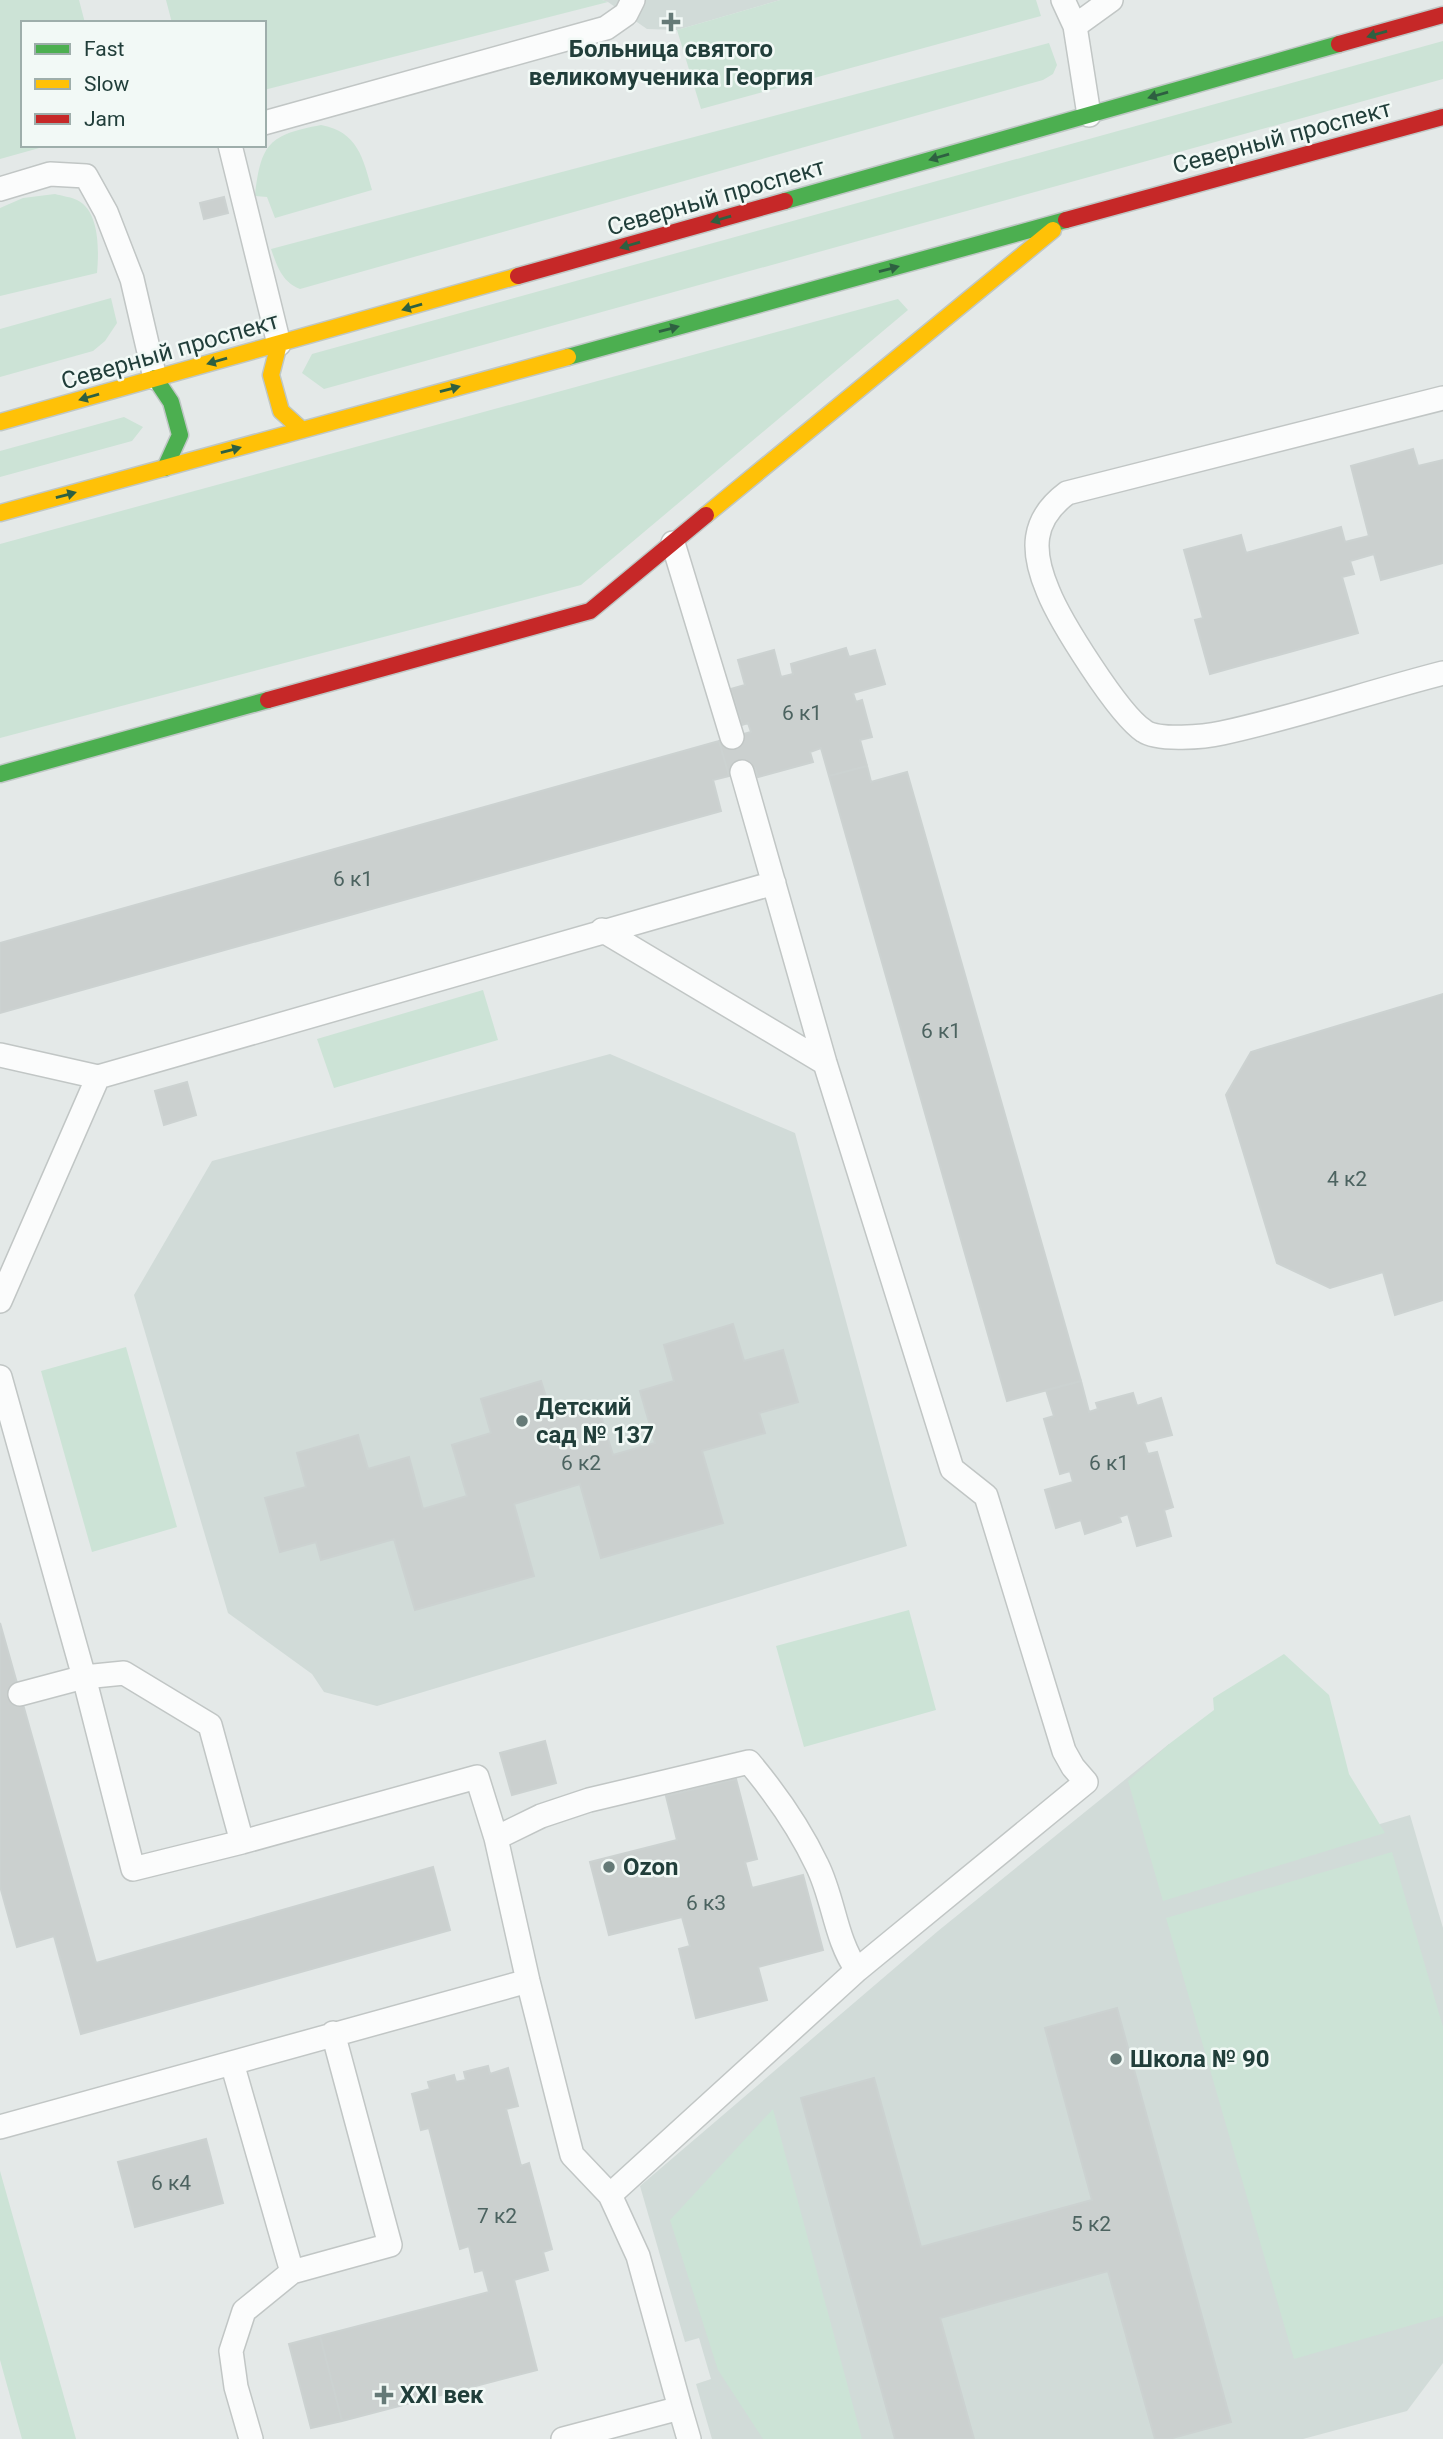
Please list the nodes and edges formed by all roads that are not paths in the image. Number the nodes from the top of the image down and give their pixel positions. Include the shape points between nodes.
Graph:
1 (633, 0) edge
2 (1063, 0) edge
3 (1111, 0) edge
4 (1443, 15) edge
5 (1075, 26) junction
6 (1089, 115) junction
7 (1443, 117) edge
8 (266, 122) edge
9 (230, 147) edge
10 (0, 189) edge
11 (1065, 220) junction
12 (279, 344) junction
13 (155, 379) junction
14 (1443, 398) edge
15 (0, 422) edge
16 (302, 430) junction
17 (165, 468) junction
18 (0, 513) edge
19 (673, 543) junction
20 (1443, 673) edge
21 (733, 737) dead end
22 (742, 772) dead end
23 (0, 774) edge
24 (774, 883) junction
25 (602, 930) junction
26 (0, 1055) edge
27 (825, 1063) junction
28 (98, 1077) junction
29 (0, 1301) edge
30 (0, 1377) edge
31 (84, 1677) junction
32 (20, 1694) dead end
33 (496, 1838) junction
34 (242, 1842) junction
35 (857, 1970) junction
36 (528, 1981) junction
37 (333, 2033) junction
38 (232, 2063) junction
39 (0, 2127) edge
40 (610, 2195) junction
41 (292, 2272) junction
42 (680, 2409) junction
43 (251, 2439) edge
44 (563, 2439) edge
45 (689, 2439) edge

1 - 8 lane via 626,14 606,28
2 - 5 lane
3 - 5 lane
4 -> 6 main road, Северный проспект
5 - 6 lane
6 -> 12 main road, Северный проспект
7 - 11 main road, Северный проспект
9 - 12 lane
10 - 13 lane via 50,174 86,176 106,212 132,279
16 -> 11 main road, Северный проспект
11 - 19 main road
12 -> 13 main road, Северный проспект
12 - 16 main road via 271,375 281,411
13 -> 15 main road, Северный проспект
13 - 17 main road via 171,402 180,435
14 - 20 lane via 1067,493 1051,505 1041,522 1036,554 1048,592 1074,639 1122,710 1145,733 1179,738 1220,734
17 -> 16 main road, Северный проспект
18 -> 17 main road, Северный проспект
19 - 21 lane
19 - 23 main road via 590,611
22 - 24 lane
24 - 25 lane
24 - 27 lane
25 - 27 lane
25 - 28 lane
26 - 28 lane
27 - 35 lane via 952,1469 986,1496 1064,1751 1086,1782
28 - 29 lane
30 - 31 lane
31 - 32 lane
31 - 34 lane via 124,1674 210,1725
31 - 34 lane via 134,1869
33 - 34 lane via 477,1777
33 - 35 lane via 589,1800 749,1762 771,1788 818,1866 846,1954
33 - 36 lane
35 - 40 lane
36 - 37 lane
36 - 40 lane via 572,2155
37 - 38 lane
37 - 41 lane via 390,2245
38 - 39 lane
38 - 41 lane
40 - 42 lane via 638,2256
41 - 43 lane via 244,2311 231,2351
42 - 44 lane
42 - 45 lane

